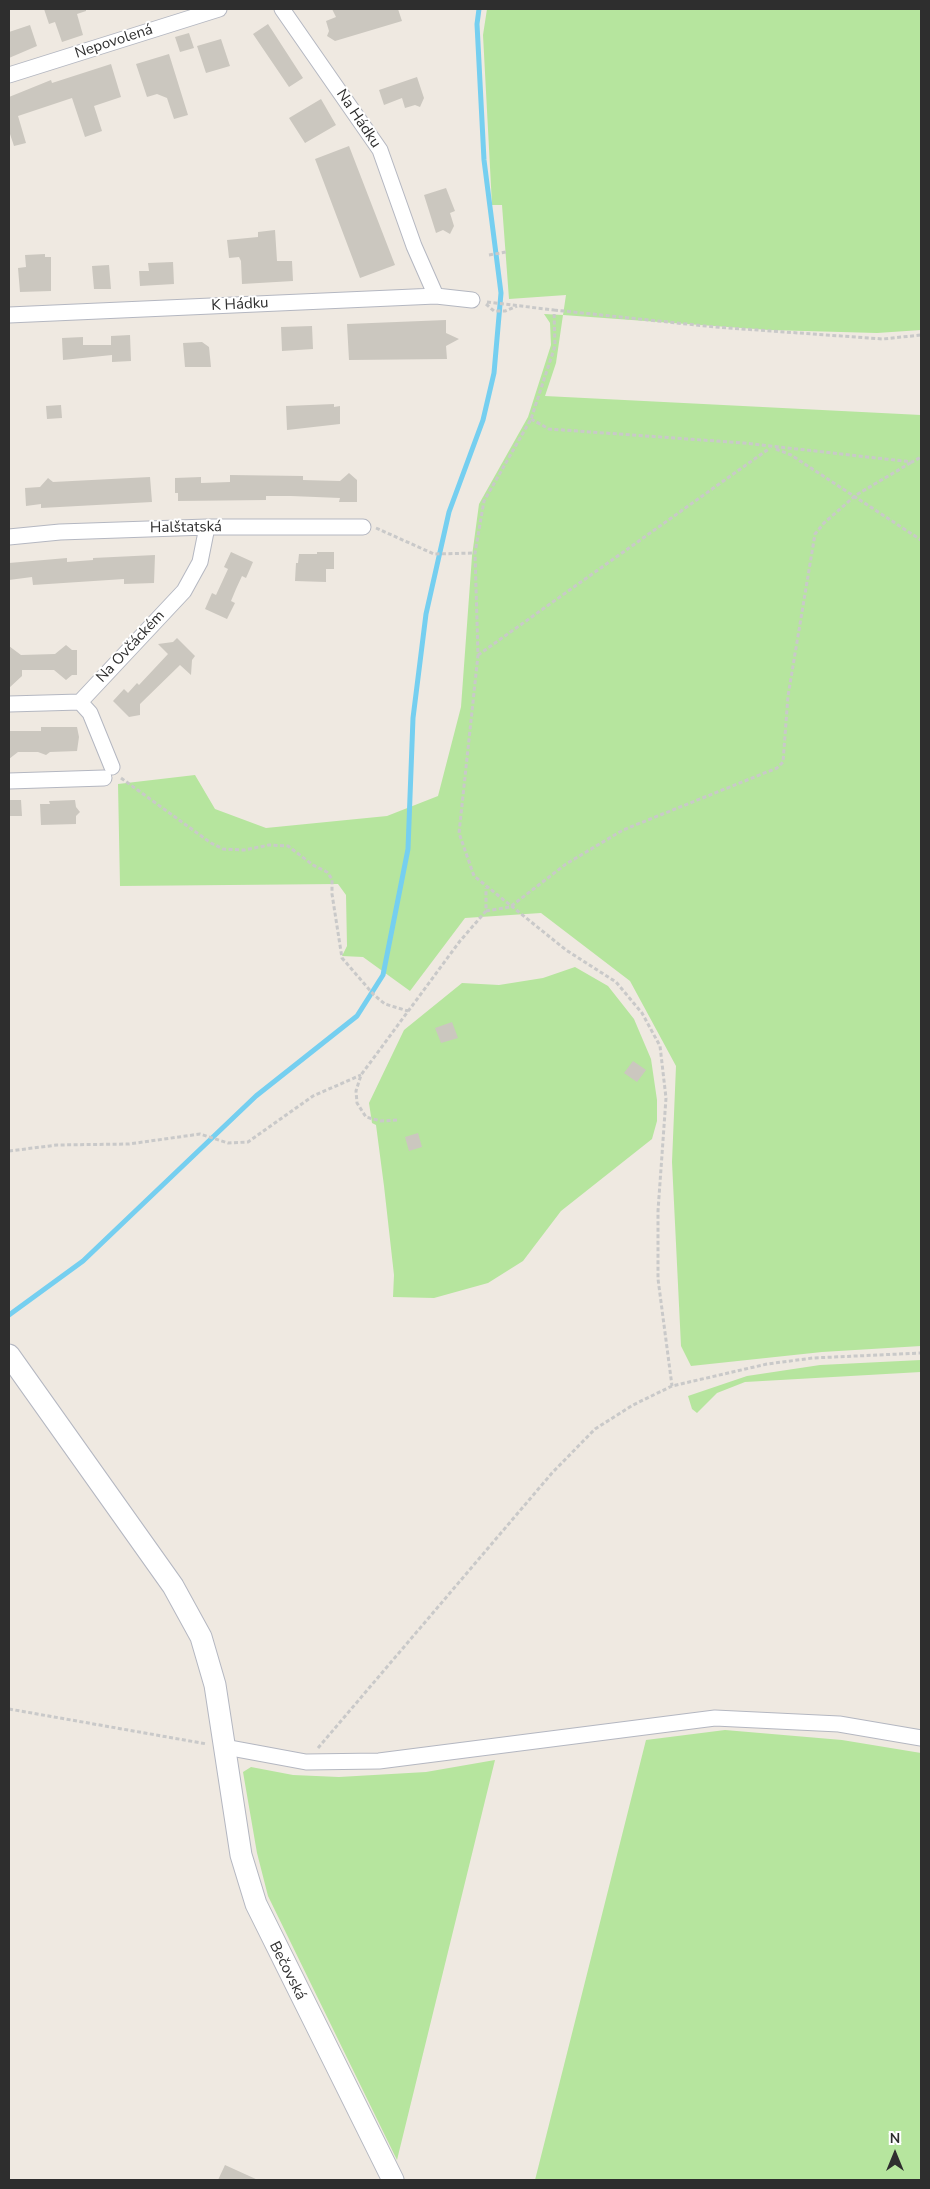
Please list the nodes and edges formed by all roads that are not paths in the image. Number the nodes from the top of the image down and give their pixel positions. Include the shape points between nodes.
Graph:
1 (219, 9) edge
2 (282, 9) edge
3 (9, 75) edge
4 (436, 296) junction
5 (477, 301) road end
6 (9, 315) edge
7 (207, 527) junction
8 (363, 527) road end
9 (9, 537) edge
10 (80, 702) junction
11 (9, 704) edge
12 (9, 781) edge
13 (9, 1355) edge
14 (921, 1738) edge
15 (225, 1747) junction
16 (392, 2180) edge

1 - 3 street, Nepovolená
2 - 4 street, Na Hádku via 380,150 414,246
4 - 5 street, K Hádku
4 - 6 street, K Hádku
7 - 8 street, Halštatská
7 - 9 street, Halštatská
7 - 10 street, Na Ovčáckém via 200,562 184,591
10 - 11 street
10 - 12 street via 90,713 110,773
13 - 15 street, Bečovská via 188,1611 210,1661
14 - 15 street via 839,1724 716,1718 379,1761 306,1762
15 - 16 street, Bečovská via 241,1855 256,1904

